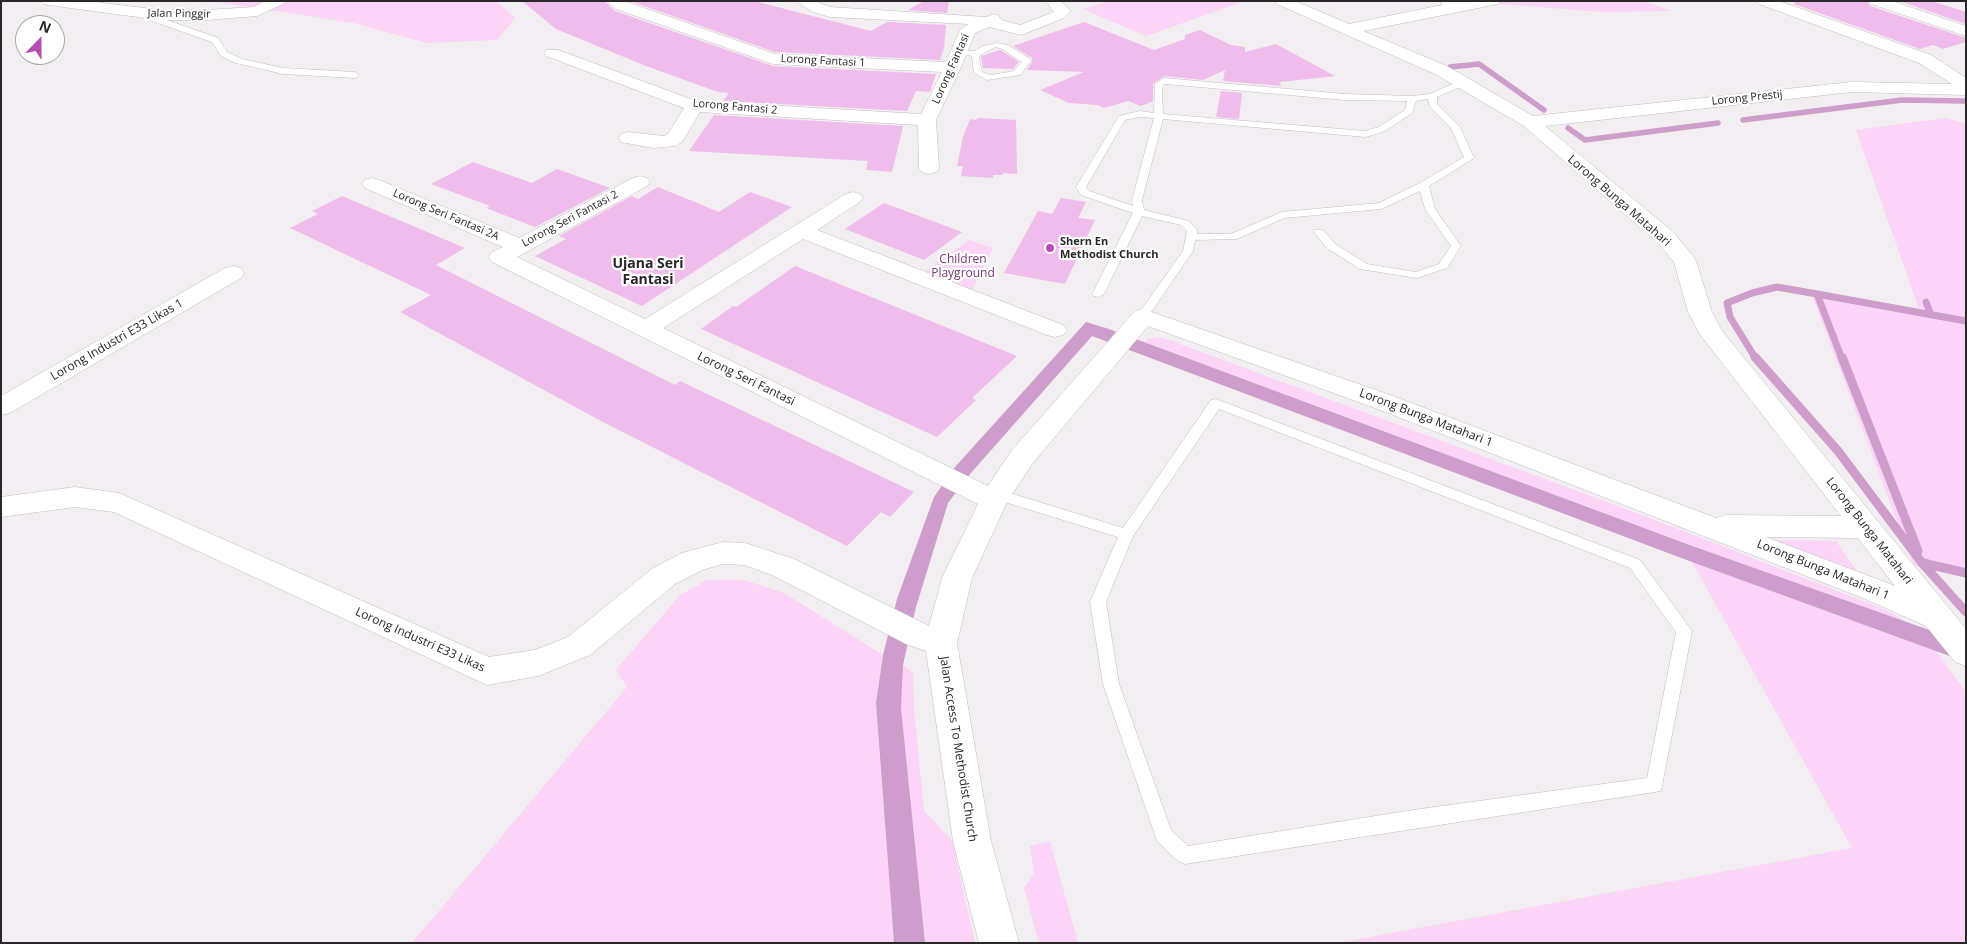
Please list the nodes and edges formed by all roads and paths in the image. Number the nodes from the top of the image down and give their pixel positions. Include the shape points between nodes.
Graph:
1 (48, 1) edge
2 (278, 1) edge
3 (614, 1) edge
4 (808, 1) edge
5 (1282, 1) edge
6 (1493, 1) edge
7 (1764, 1) edge
8 (1876, 1) edge
9 (945, 2) edge
10 (1054, 2) edge
11 (988, 4) dead end
12 (1448, 5) edge
13 (1036, 7) dead end
14 (134, 12) junction
15 (1019, 12) dead end
16 (965, 16) junction
17 (985, 21) junction
18 (1348, 28) junction
19 (1966, 31) edge
20 (552, 53) dead end
21 (977, 54) junction
22 (956, 60) junction
23 (355, 75) dead end
24 (1462, 84) junction
25 (1966, 86) edge
26 (1966, 90) edge
27 (1432, 96) junction
28 (1412, 99) junction
29 (694, 106) junction
30 (1159, 116) junction
31 (927, 120) junction
32 (1530, 122) junction
33 (628, 138) dead end
34 (929, 168) dead end
35 (640, 182) dead end
36 (372, 184) dead end
37 (1424, 185) junction
38 (853, 198) dead end
39 (1139, 212) junction
40 (801, 231) junction
41 (1318, 232) dead end
42 (1192, 237) junction
43 (510, 252) junction
44 (233, 273) dead end
45 (1098, 294) dead end
46 (646, 329) junction
47 (1055, 330) dead end
48 (1129, 333) junction
49 (1, 407) edge
50 (986, 494) junction
51 (1, 507) edge
52 (1709, 526) junction
53 (1867, 527) junction
54 (1126, 534) junction
55 (1937, 617) junction
56 (929, 639) junction
57 (1966, 652) edge
58 (999, 943) edge

1 - 14 street, Jalan Pinggir
2 - 14 street, Jalan Pinggir via 257,11 207,16
3 - 22 street, Lorong Fantasi 1 via 773,59
4 - 16 street via 818,9 830,12
5 - 18 street, Lorong Bunga Matahari
6 - 12 street
7 - 25 street via 1925,59
8 - 19 street
9 - 16 street via 940,7
10 - 13 street
10 - 17 street via 1063,11 1059,15 1021,30
11 - 16 street
12 - 18 street
14 - 23 lane via 215,40 224,54 239,61 283,71
15 - 17 street, Lorong Fantasi
16 - 17 street
17 - 22 street, Lorong Fantasi via 968,30
18 - 24 street, Lorong Bunga Matahari via 1440,70
20 - 29 street, Lorong Fantasi 2
21 - 21 lane via 996,45 1012,50 1027,61 1017,72 990,78 978,73
21 - 22 lane
22 - 31 street, Lorong Fantasi
24 - 27 lane
24 - 32 street, Lorong Bunga Matahari
26 - 32 street, Lorong Prestij via 1852,87
27 - 28 lane
27 - 37 lane via 1433,105 1456,127 1469,158
28 - 30 lane via 1409,111 1371,134
28 - 30 lane via 1345,97 1164,81 1158,90
29 - 31 street, Lorong Fantasi 2
29 - 33 street via 675,138 668,142
30 - 39 lane via 1137,200
30 - 39 lane via 1140,114 1122,118 1082,187 1085,193
31 - 34 street, Lorong Fantasi
32 - 53 street, Lorong Bunga Matahari via 1665,237 1685,261 1700,312 1711,334
35 - 43 street, Lorong Seri Fantasi 2
36 - 43 street, Lorong Seri Fantasi 2A
37 - 41 lane via 1430,209 1456,246 1443,266 1417,276 1364,267 1331,246
37 - 42 lane via 1381,206 1282,215 1233,237
38 - 40 street
39 - 42 lane via 1184,224 1192,230
39 - 45 lane
40 - 46 street
40 - 47 street
42 - 48 lane via 1188,251 1175,272
43 - 46 street, Lorong Seri Fantasi
44 - 49 street, Lorong Industri E33 Likas 1
46 - 50 street, Lorong Seri Fantasi via 938,474
48 - 50 street, Jalan Access To Methodist Church
48 - 52 street, Lorong Bunga Matahari 1 via 1384,402
50 - 54 lane
50 - 56 street, Jalan Access To Methodist Church via 957,578
51 - 56 street, Lorong Industri E33 Likas via 74,497 119,503 487,671 538,663 579,646 664,576 693,561 723,553 745,554 783,567
52 - 53 street, Lorong Bunga Matahari 1
52 - 55 street, Lorong Bunga Matahari 1
53 - 55 street, Lorong Bunga Matahari
54 - 54 lane via 1216,403 1635,564 1684,631 1655,785 1184,855 1164,836 1110,684 1098,602
55 - 57 street, Lorong Bunga Matahari
56 - 58 street, Jalan Access To Methodist Church via 972,841

